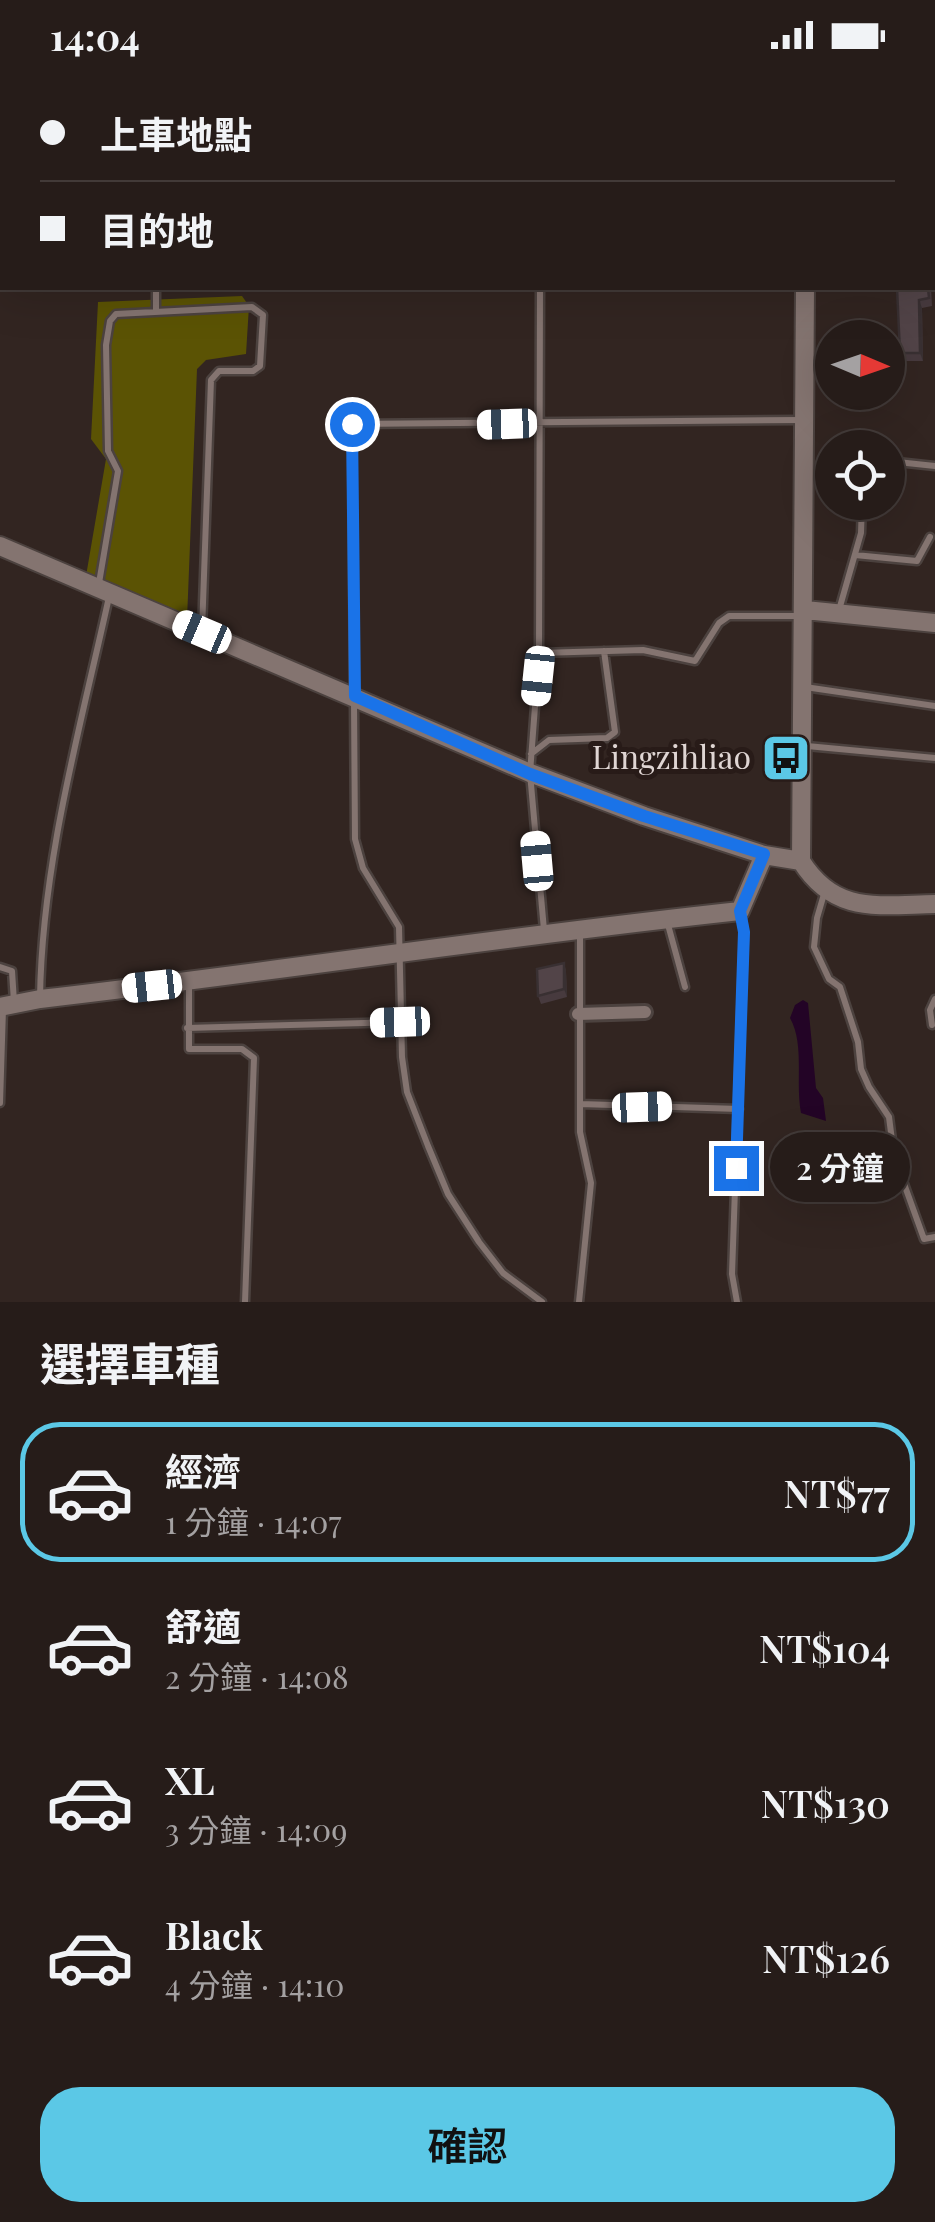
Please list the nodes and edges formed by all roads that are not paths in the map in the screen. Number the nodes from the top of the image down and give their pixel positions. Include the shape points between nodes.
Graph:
1 (156, 290) edge
2 (540, 290) edge
3 (805, 290) edge
4 (156, 311) junction
5 (806, 420) junction
6 (540, 422) junction
7 (905, 463) edge
8 (935, 466) edge
9 (861, 520) edge
10 (930, 537) dead end
11 (0, 546) edge
12 (855, 554) junction
13 (104, 590) junction
14 (838, 611) junction
15 (805, 613) junction
16 (935, 623) edge
17 (202, 632) junction
18 (604, 650) junction
19 (539, 653) junction
20 (804, 687) junction
21 (355, 696) junction
22 (935, 706) edge
23 (802, 746) junction
24 (935, 758) edge
25 (530, 764) junction
26 (764, 854) junction
27 (801, 861) junction
28 (825, 891) junction
29 (935, 904) edge
30 (740, 911) junction
31 (666, 919) junction
32 (580, 930) junction
33 (544, 933) junction
34 (399, 954) junction
35 (0, 967) edge
36 (190, 982) junction
37 (685, 987) dead end
38 (40, 999) junction
39 (935, 1000) edge
40 (6, 1006) edge
41 (645, 1012) dead end
42 (578, 1014) junction
43 (400, 1022) junction
44 (932, 1025) dead end
45 (187, 1028) junction
46 (0, 1103) edge
47 (580, 1104) junction
48 (739, 1109) junction
49 (935, 1237) edge
50 (245, 1302) edge
51 (542, 1302) edge
52 (579, 1302) edge
53 (738, 1302) edge

1 - 4 lane
2 - 6 lane
3 - 5 street
4 - 13 lane via 116,314 110,321 108,451 118,471
4 - 17 lane via 252,307 263,316 260,366 219,370 211,380
5 - 6 lane
5 - 15 street
6 - 19 lane
6 - 21 lane via 352,424
7 - 8 lane
9 - 12 lane
10 - 12 lane via 917,561
11 - 13 street
12 - 14 lane
13 - 17 street
13 - 38 lane via 51,867
14 - 15 street
14 - 16 street
15 - 18 lane via 729,616 695,662 643,650
15 - 20 street
17 - 21 street
18 - 19 lane
18 - 25 lane via 615,732 608,738 549,740
19 - 25 lane
20 - 22 lane
20 - 23 street
21 - 25 street
21 - 34 lane via 355,839 399,928
23 - 24 lane
23 - 27 street
25 - 26 street via 644,816
25 - 33 lane
26 - 27 street
26 - 30 street
27 - 28 street
28 - 29 street via 860,902
28 - 49 lane via 814,947 840,987 861,1069 889,1117 894,1156 924,1239
30 - 31 street
30 - 48 lane
31 - 32 street
31 - 37 lane
32 - 33 street
32 - 42 lane
33 - 34 street
34 - 36 street
34 - 43 lane
35 - 40 lane via 12,971
36 - 38 street
36 - 45 lane
38 - 40 street
39 - 44 lane
40 - 46 lane
41 - 42 street
42 - 47 lane
43 - 45 lane
43 - 51 lane via 408,1092 448,1194 503,1273
45 - 50 lane via 190,1049 242,1049 254,1058
47 - 48 lane
47 - 52 lane via 591,1183
48 - 53 lane via 732,1274

